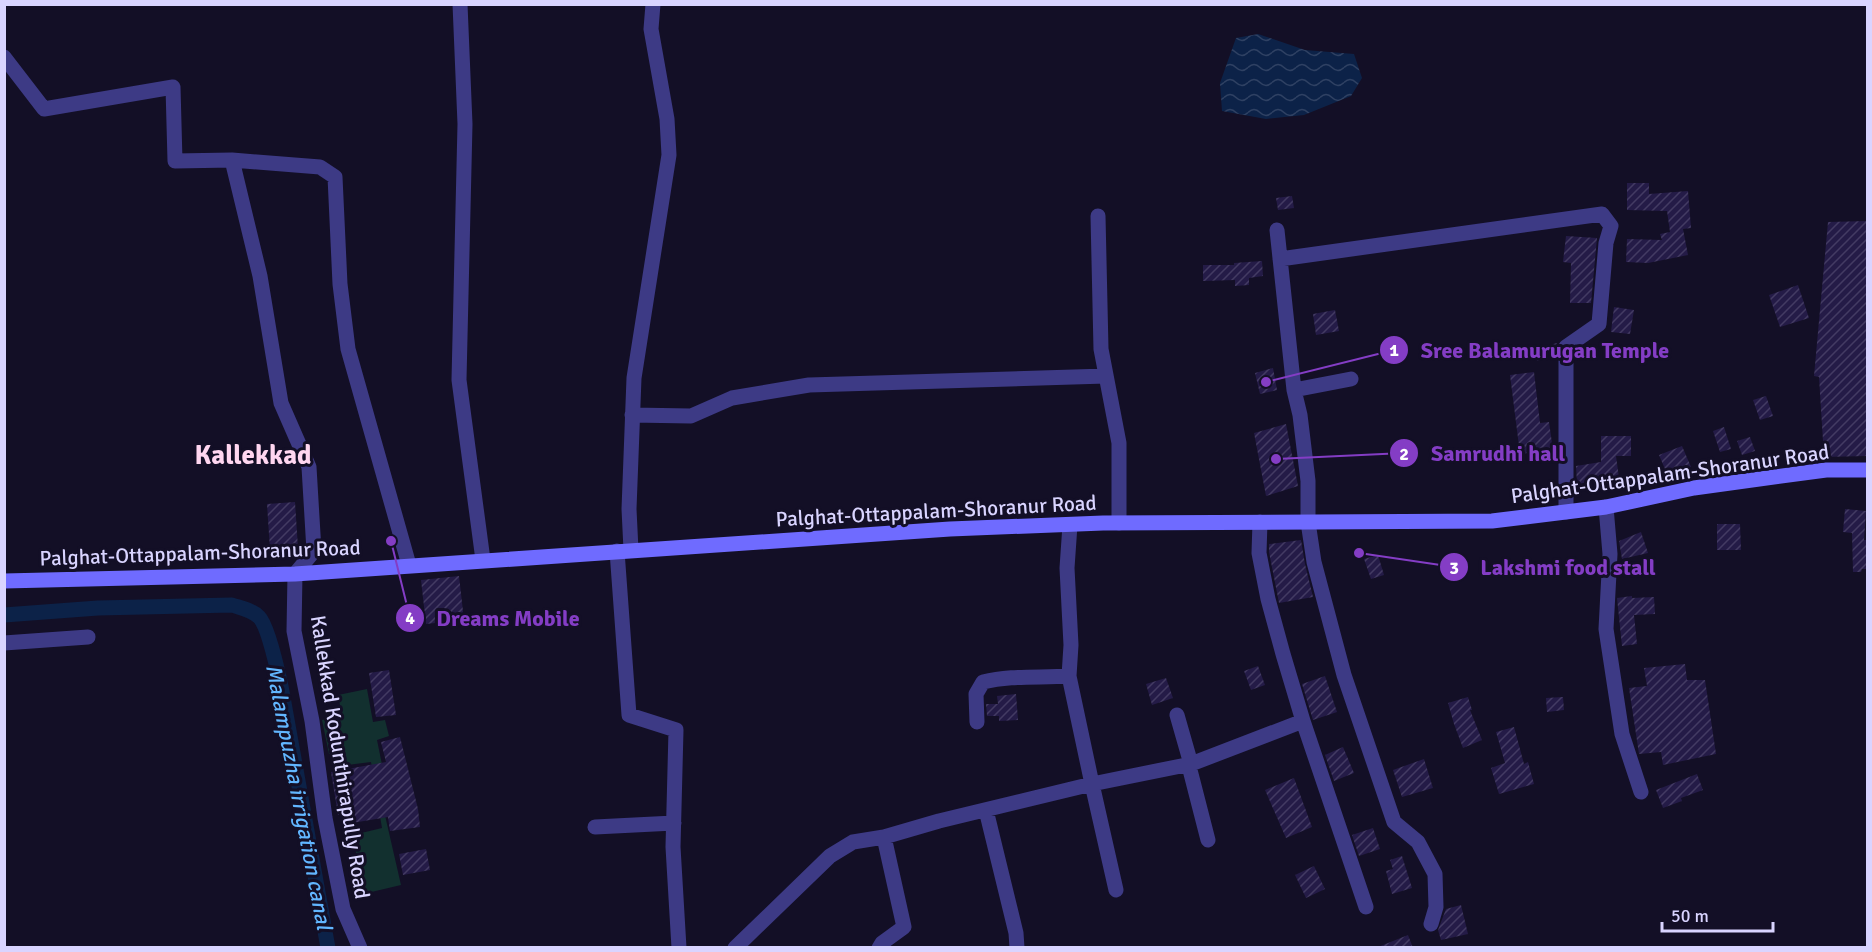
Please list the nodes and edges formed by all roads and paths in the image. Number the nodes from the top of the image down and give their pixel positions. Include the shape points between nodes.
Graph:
1 (460, 4) edge
2 (653, 4) edge
3 (4, 57) edge
4 (232, 160) junction
5 (1098, 216) dead end
6 (1277, 230) dead end
7 (1280, 259) junction
8 (1106, 376) junction
9 (1351, 379) dead end
10 (1294, 390) junction
11 (632, 415) junction
12 (1868, 470) edge
13 (1606, 507) junction
14 (1566, 512) junction
15 (1260, 522) junction
16 (1308, 522) junction
17 (1119, 523) junction
18 (1070, 525) junction
19 (624, 551) junction
20 (483, 560) junction
21 (409, 566) junction
22 (295, 574) junction
23 (4, 581) edge
24 (88, 637) dead end
25 (4, 643) edge
26 (1070, 676) junction
27 (1177, 715) dead end
28 (1303, 721) junction
29 (977, 722) dead end
30 (1190, 765) junction
31 (1092, 784) junction
32 (1641, 792) dead end
33 (986, 810) junction
34 (674, 823) junction
35 (595, 827) dead end
36 (884, 837) junction
37 (1208, 840) dead end
38 (1116, 890) dead end
39 (1366, 907) dead end
40 (1431, 924) dead end
41 (360, 948) edge
42 (679, 948) edge
43 (735, 948) edge
44 (879, 948) edge
45 (1017, 948) edge

1 - 20 street via 465,124 459,380
2 - 11 street via 651,29 667,119 669,155 634,378
3 - 4 street via 44,109 173,87 175,161
4 - 21 street via 320,167 335,177 339,284 348,349
4 - 22 street via 260,276 281,403 309,467 315,551
5 - 8 street via 1101,349
6 - 7 street
7 - 10 street
7 - 14 street via 1602,214 1611,226 1599,324 1566,347
8 - 11 street via 809,385 732,398 691,416
8 - 17 street via 1119,443
9 - 10 street
10 - 16 street via 1308,481
11 - 19 street via 630,509
12 - 13 main road, Palghat-Ottappalam-Shoranur Road via 1826,470 1694,488
13 - 14 main road, Palghat-Ottappalam-Shoranur Road
13 - 32 street via 1610,554 1606,629 1622,734
14 - 16 main road, Palghat-Ottappalam-Shoranur Road via 1492,521
15 - 16 main road, Palghat-Ottappalam-Shoranur Road
15 - 17 main road, Palghat-Ottappalam-Shoranur Road
15 - 28 street via 1259,554 1268,599
16 - 40 street via 1314,562 1344,675 1394,822 1418,842 1435,874 1436,907
17 - 18 main road, Palghat-Ottappalam-Shoranur Road
18 - 19 main road, Palghat-Ottappalam-Shoranur Road
18 - 26 street
19 - 20 main road, Palghat-Ottappalam-Shoranur Road
19 - 34 street via 629,715 676,730
20 - 21 main road, Palghat-Ottappalam-Shoranur Road
21 - 22 main road, Palghat-Ottappalam-Shoranur Road
22 - 23 main road, Palghat-Ottappalam-Shoranur Road
22 - 41 street, Kallekkad Kodunthirapully Road via 294,631 312,721 325,818 343,909
24 - 25 street
26 - 29 street via 1005,677 983,682 976,694
26 - 31 street
27 - 30 street
28 - 30 street
28 - 39 street
30 - 31 street
30 - 37 street
31 - 33 street
31 - 38 street
33 - 36 street
33 - 45 street
34 - 35 street
34 - 42 street
36 - 43 street via 853,842 830,856
36 - 44 street via 904,927

